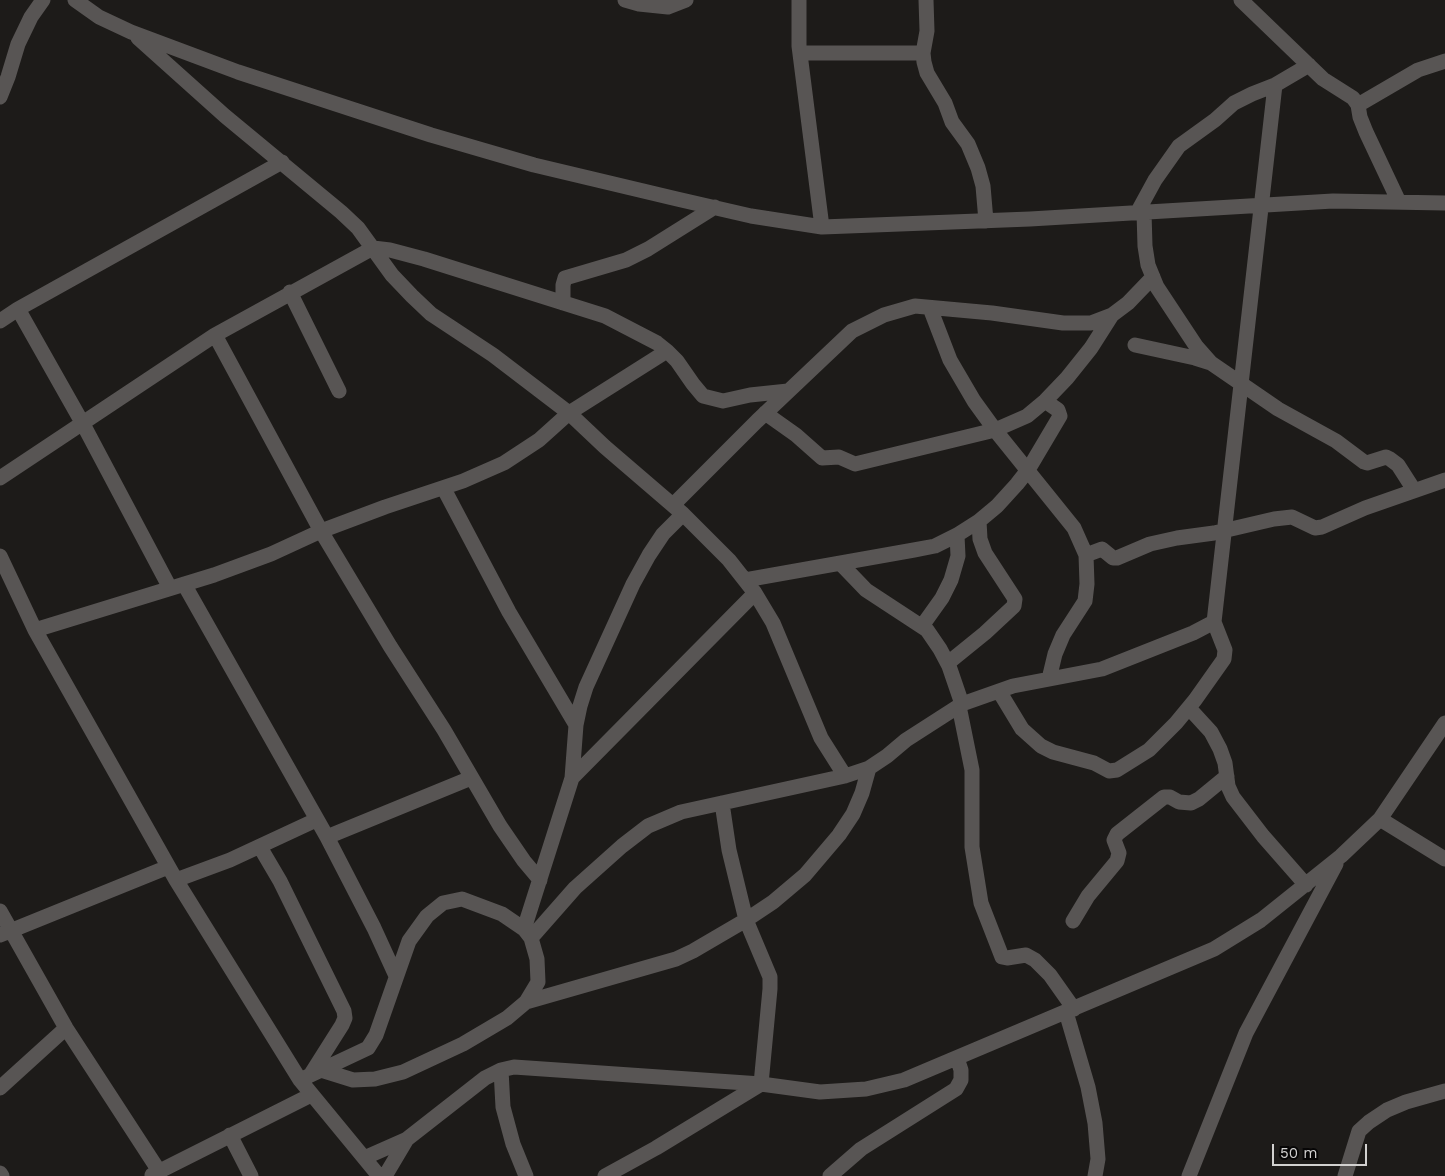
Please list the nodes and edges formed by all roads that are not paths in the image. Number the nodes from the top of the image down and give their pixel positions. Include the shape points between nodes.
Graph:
1 (43, 0) edge
2 (75, 0) edge
3 (626, 0) edge
4 (686, 0) edge
5 (799, 0) edge
6 (926, 0) edge
7 (1241, 0) edge
8 (131, 32) junction
9 (800, 53) junction
10 (923, 53) junction
11 (1445, 61) edge
12 (1309, 65) junction
13 (1275, 85) junction
14 (0, 97) edge
15 (1358, 105) junction
16 (282, 162) junction
17 (1399, 202) junction
18 (1445, 203) edge
19 (1261, 204) junction
20 (715, 207) junction
21 (1140, 212) junction
22 (986, 221) junction
23 (822, 227) junction
24 (373, 248) junction
25 (1153, 277) junction
26 (290, 292) junction
27 (563, 303) junction
28 (930, 308) junction
29 (18, 309) junction
30 (1112, 315) junction
31 (0, 321) edge
32 (215, 335) junction
33 (1135, 345) dead end
34 (667, 351) junction
35 (1210, 363) junction
36 (1241, 384) junction
37 (339, 391) dead end
38 (788, 391) junction
39 (1045, 401) junction
40 (569, 413) junction
41 (765, 413) junction
42 (83, 424) junction
43 (995, 430) junction
44 (1028, 470) junction
45 (0, 478) edge
46 (1445, 480) edge
47 (444, 488) junction
48 (1414, 490) junction
49 (678, 509) junction
50 (978, 521) junction
51 (321, 531) junction
52 (1224, 531) junction
53 (957, 534) junction
54 (1086, 555) junction
55 (0, 556) edge
56 (840, 564) junction
57 (745, 580) junction
58 (177, 586) junction
59 (755, 593) junction
60 (1214, 622) junction
61 (922, 626) junction
62 (35, 630) junction
63 (948, 663) junction
64 (1049, 679) junction
65 (1000, 691) junction
66 (961, 705) junction
67 (1189, 708) junction
68 (1445, 723) edge
69 (576, 725) junction
70 (869, 768) junction
71 (845, 776) junction
72 (1227, 776) junction
73 (471, 778) junction
74 (572, 778) junction
75 (722, 803) junction
76 (1380, 819) junction
77 (316, 820) junction
78 (327, 837) junction
79 (260, 847) junction
80 (1341, 856) junction
81 (1445, 859) edge
82 (172, 873) junction
83 (540, 880) junction
84 (1306, 885) junction
85 (0, 911) edge
86 (746, 920) junction
87 (1073, 921) dead end
88 (5, 933) edge
89 (527, 934) junction
90 (396, 976) junction
91 (526, 1002) junction
92 (1070, 1010) junction
93 (66, 1028) junction
94 (957, 1058) junction
95 (501, 1070) junction
96 (311, 1075) junction
97 (761, 1084) junction
98 (0, 1088) edge
99 (1445, 1091) edge
100 (311, 1095) junction
101 (230, 1136) junction
102 (407, 1139) junction
103 (364, 1158) junction
104 (161, 1173) edge
105 (251, 1176) edge
106 (379, 1176) edge
107 (385, 1176) edge
108 (526, 1176) edge
109 (605, 1176) edge
110 (830, 1176) edge
111 (1095, 1176) edge
112 (1189, 1176) edge
113 (1345, 1176) edge

1 - 14 street via 18,44
2 - 8 street
3 - 4 street via 668,7
5 - 9 street
6 - 10 street via 927,32
7 - 12 street
8 - 16 street
8 - 20 street via 238,72 431,135 534,165
9 - 10 street
9 - 23 street
10 - 22 street via 928,73 978,168
11 - 15 street via 1418,70
12 - 13 street
12 - 15 street
13 - 19 street
13 - 21 street via 1234,103 1179,146 1155,180
15 - 17 street via 1366,132
16 - 24 street via 358,228
16 - 29 street
17 - 18 street
17 - 19 street
19 - 21 street
19 - 36 street
20 - 23 street
20 - 27 street via 641,253 565,278
21 - 22 street
21 - 25 street via 1148,265
22 - 23 street
24 - 26 street
24 - 27 street via 424,259
24 - 40 street via 392,275 431,314 493,355
25 - 30 street
25 - 35 street via 1167,304
26 - 32 street
26 - 37 street
27 - 34 street via 606,316
28 - 30 street via 1063,323 1091,323
28 - 38 street via 915,306 884,315 852,331
28 - 43 street via 950,360
29 - 31 street
29 - 42 street
30 - 39 street via 1091,348
32 - 42 street
32 - 51 street
33 - 35 street
34 - 38 street via 703,396 723,401
34 - 40 street
35 - 36 street
36 - 48 street via 1367,463 1386,457 1390,459 1398,465
36 - 52 street
38 - 41 street
39 - 43 street via 1027,416
39 - 44 street via 1058,410 1060,416
40 - 47 street via 539,440 504,463
40 - 49 street
41 - 43 street via 822,458 839,456 855,464
41 - 49 street
42 - 45 street
42 - 58 street
43 - 44 street
44 - 50 street via 997,506
44 - 54 street via 1074,528
46 - 48 street
47 - 51 street
47 - 69 street via 509,612
48 - 52 street via 1322,527 1315,528 1292,517
49 - 57 street
49 - 69 street via 633,584 586,686
50 - 53 street
50 - 63 street via 984,553 1015,599 1014,606
51 - 58 street via 270,554
51 - 73 street
52 - 54 street via 1150,544 1117,558 1102,549
52 - 60 street
53 - 56 street via 935,546
53 - 61 street via 958,556 951,580
54 - 64 street via 1085,601 1054,654
55 - 62 street
56 - 57 street
56 - 61 street via 866,590
57 - 59 street
58 - 62 street
58 - 77 street
59 - 71 street via 774,623 821,738
59 - 74 street
60 - 64 street via 1102,669
60 - 67 street via 1226,655
61 - 63 street
62 - 82 street
63 - 66 street
64 - 65 street
65 - 66 street
65 - 67 street via 1022,730 1041,746 1110,771 1149,750
66 - 70 street
66 - 92 street via 972,770 972,847 981,903 1002,957 1026,955 1035,960 1050,975
67 - 72 street via 1211,732 1220,749
68 - 76 street
69 - 74 street
70 - 71 street
70 - 86 street via 852,814 823,855 779,897
71 - 75 street
72 - 84 street via 1233,797
72 - 87 street via 1191,802 1164,797 1117,834 1114,840 1119,854 1116,861
73 - 78 street
73 - 83 street via 500,826
74 - 83 street
75 - 86 street via 728,850
75 - 89 street via 681,812 648,826
76 - 80 street
76 - 81 street
77 - 78 street
77 - 79 street
78 - 90 street
79 - 82 street via 230,860
79 - 96 street via 344,1011 342,1025
80 - 84 street
80 - 112 street via 1246,1033
82 - 88 street
82 - 96 street
83 - 89 street
84 - 92 street via 1261,920 1214,949
85 - 88 street
86 - 91 street via 676,959
86 - 97 street via 770,977
88 - 93 street
89 - 90 street via 502,914 462,899 443,903 427,916 410,941
89 - 91 street via 537,959 538,982
90 - 96 street via 376,1035 368,1048
91 - 96 street via 507,1018 463,1044 403,1072 353,1080
92 - 94 street
92 - 111 street via 1095,1123 1098,1159
93 - 98 street
93 - 104 street
94 - 97 street via 904,1080 866,1088 820,1092
94 - 110 street via 961,1080 956,1089 861,1149
95 - 97 street via 514,1067
95 - 102 street via 485,1078
95 - 108 street via 504,1107 513,1144
96 - 100 street
97 - 109 street
99 - 113 street via 1406,1102 1369,1122 1359,1131
100 - 101 street
100 - 103 street
101 - 104 street
101 - 105 street
102 - 103 street
102 - 107 street
103 - 106 street

